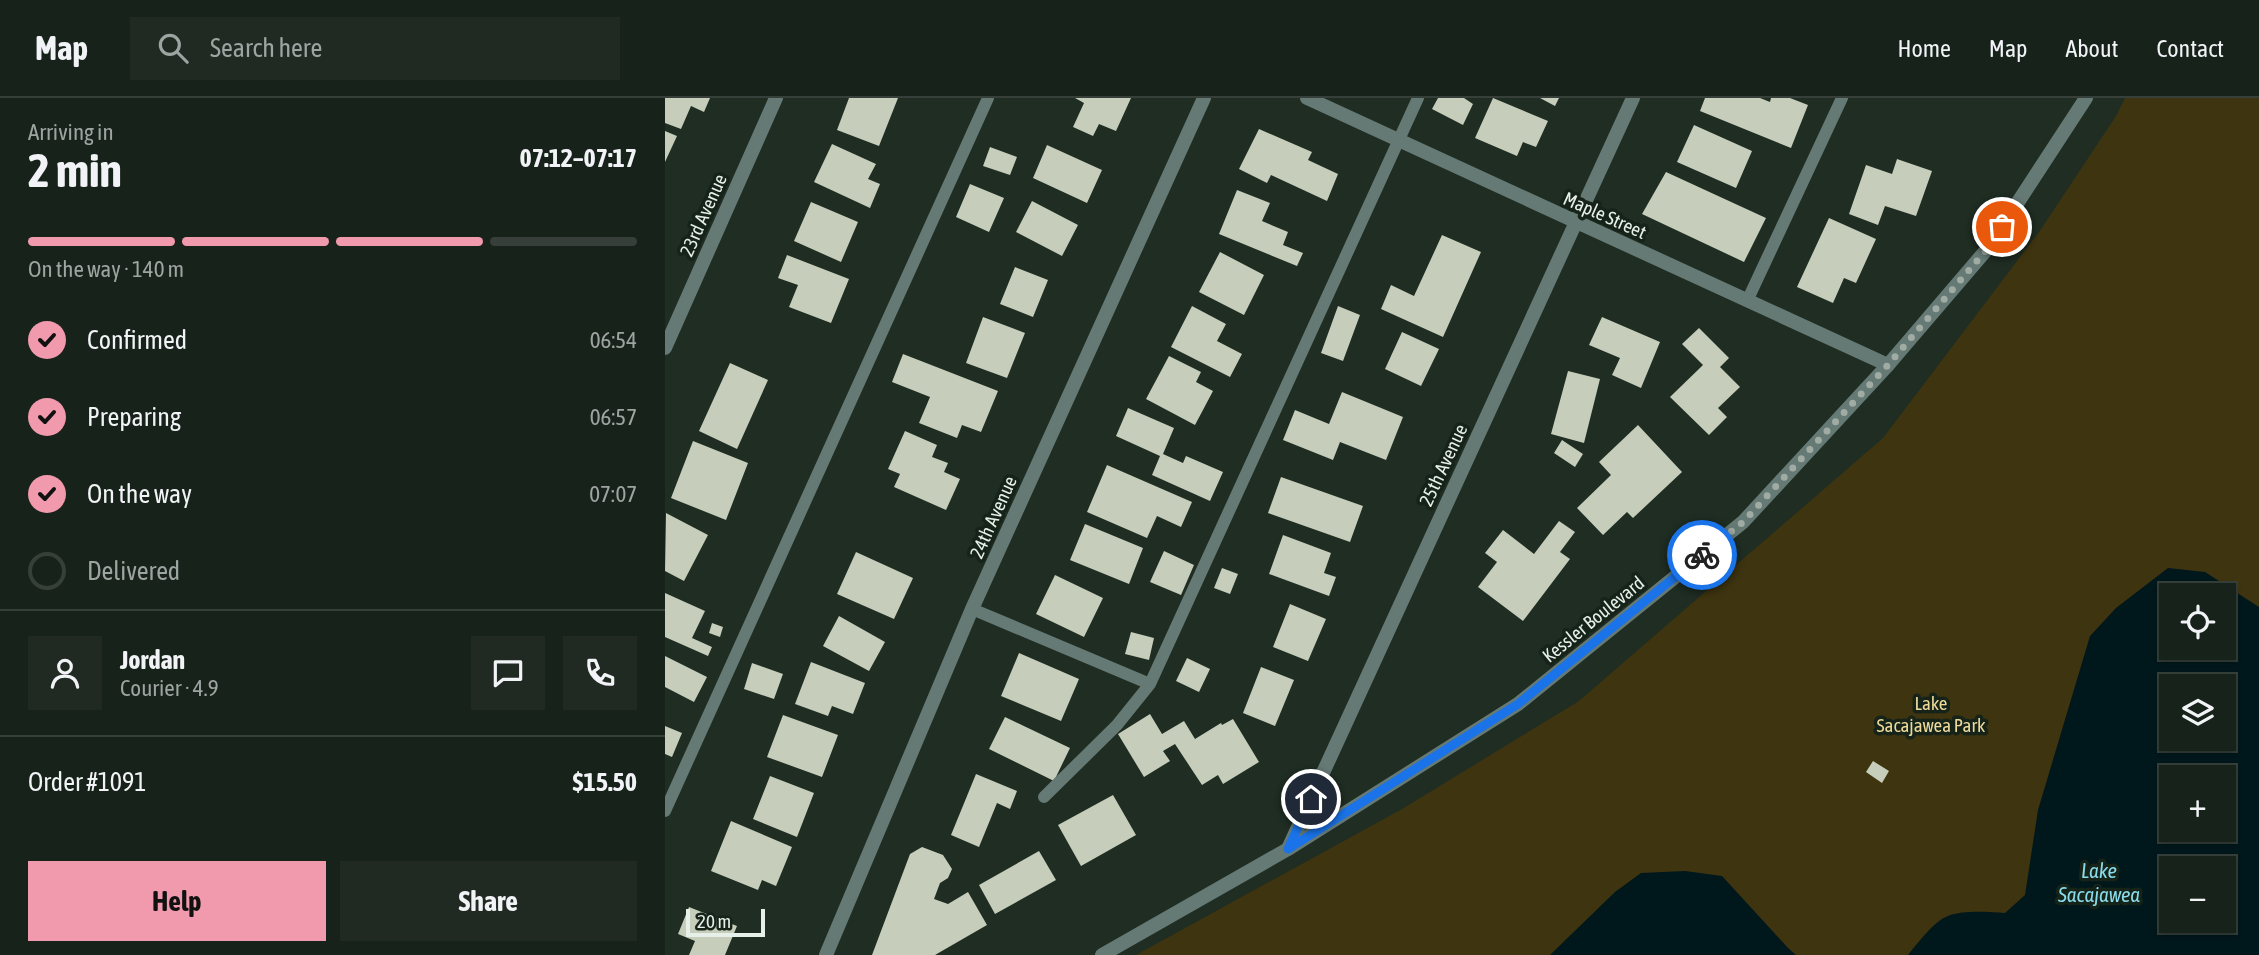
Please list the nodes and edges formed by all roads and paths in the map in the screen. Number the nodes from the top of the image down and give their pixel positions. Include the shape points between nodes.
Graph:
1 (776, 98) edge
2 (988, 98) edge
3 (1204, 98) edge
4 (1307, 98) edge
5 (1418, 98) edge
6 (1633, 98) edge
7 (1842, 98) edge
8 (2086, 98) edge
9 (1399, 141) junction
10 (1576, 223) junction
11 (1748, 299) junction
12 (665, 348) edge
13 (1888, 365) junction
14 (972, 609) junction
15 (1150, 684) junction
16 (1044, 797) dead end
17 (665, 811) edge
18 (1288, 849) junction
19 (826, 955) edge
20 (1102, 955) edge

1 - 12 street, 23rd Avenue
2 - 17 lane
3 - 14 street, 24th Avenue
4 - 9 street, Maple Street
5 - 9 lane
6 - 10 street, 25th Avenue
7 - 11 lane
8 - 13 street, Kessler Boulevard via 1988,248
9 - 10 street, Maple Street
9 - 15 lane
10 - 11 street, Maple Street
10 - 18 street, 25th Avenue
11 - 13 street, Maple Street
13 - 18 street, Kessler Boulevard via 1743,522 1518,704
14 - 15 lane
14 - 19 street, 24th Avenue
15 - 16 lane via 1117,725
18 - 20 street, Kessler Boulevard

